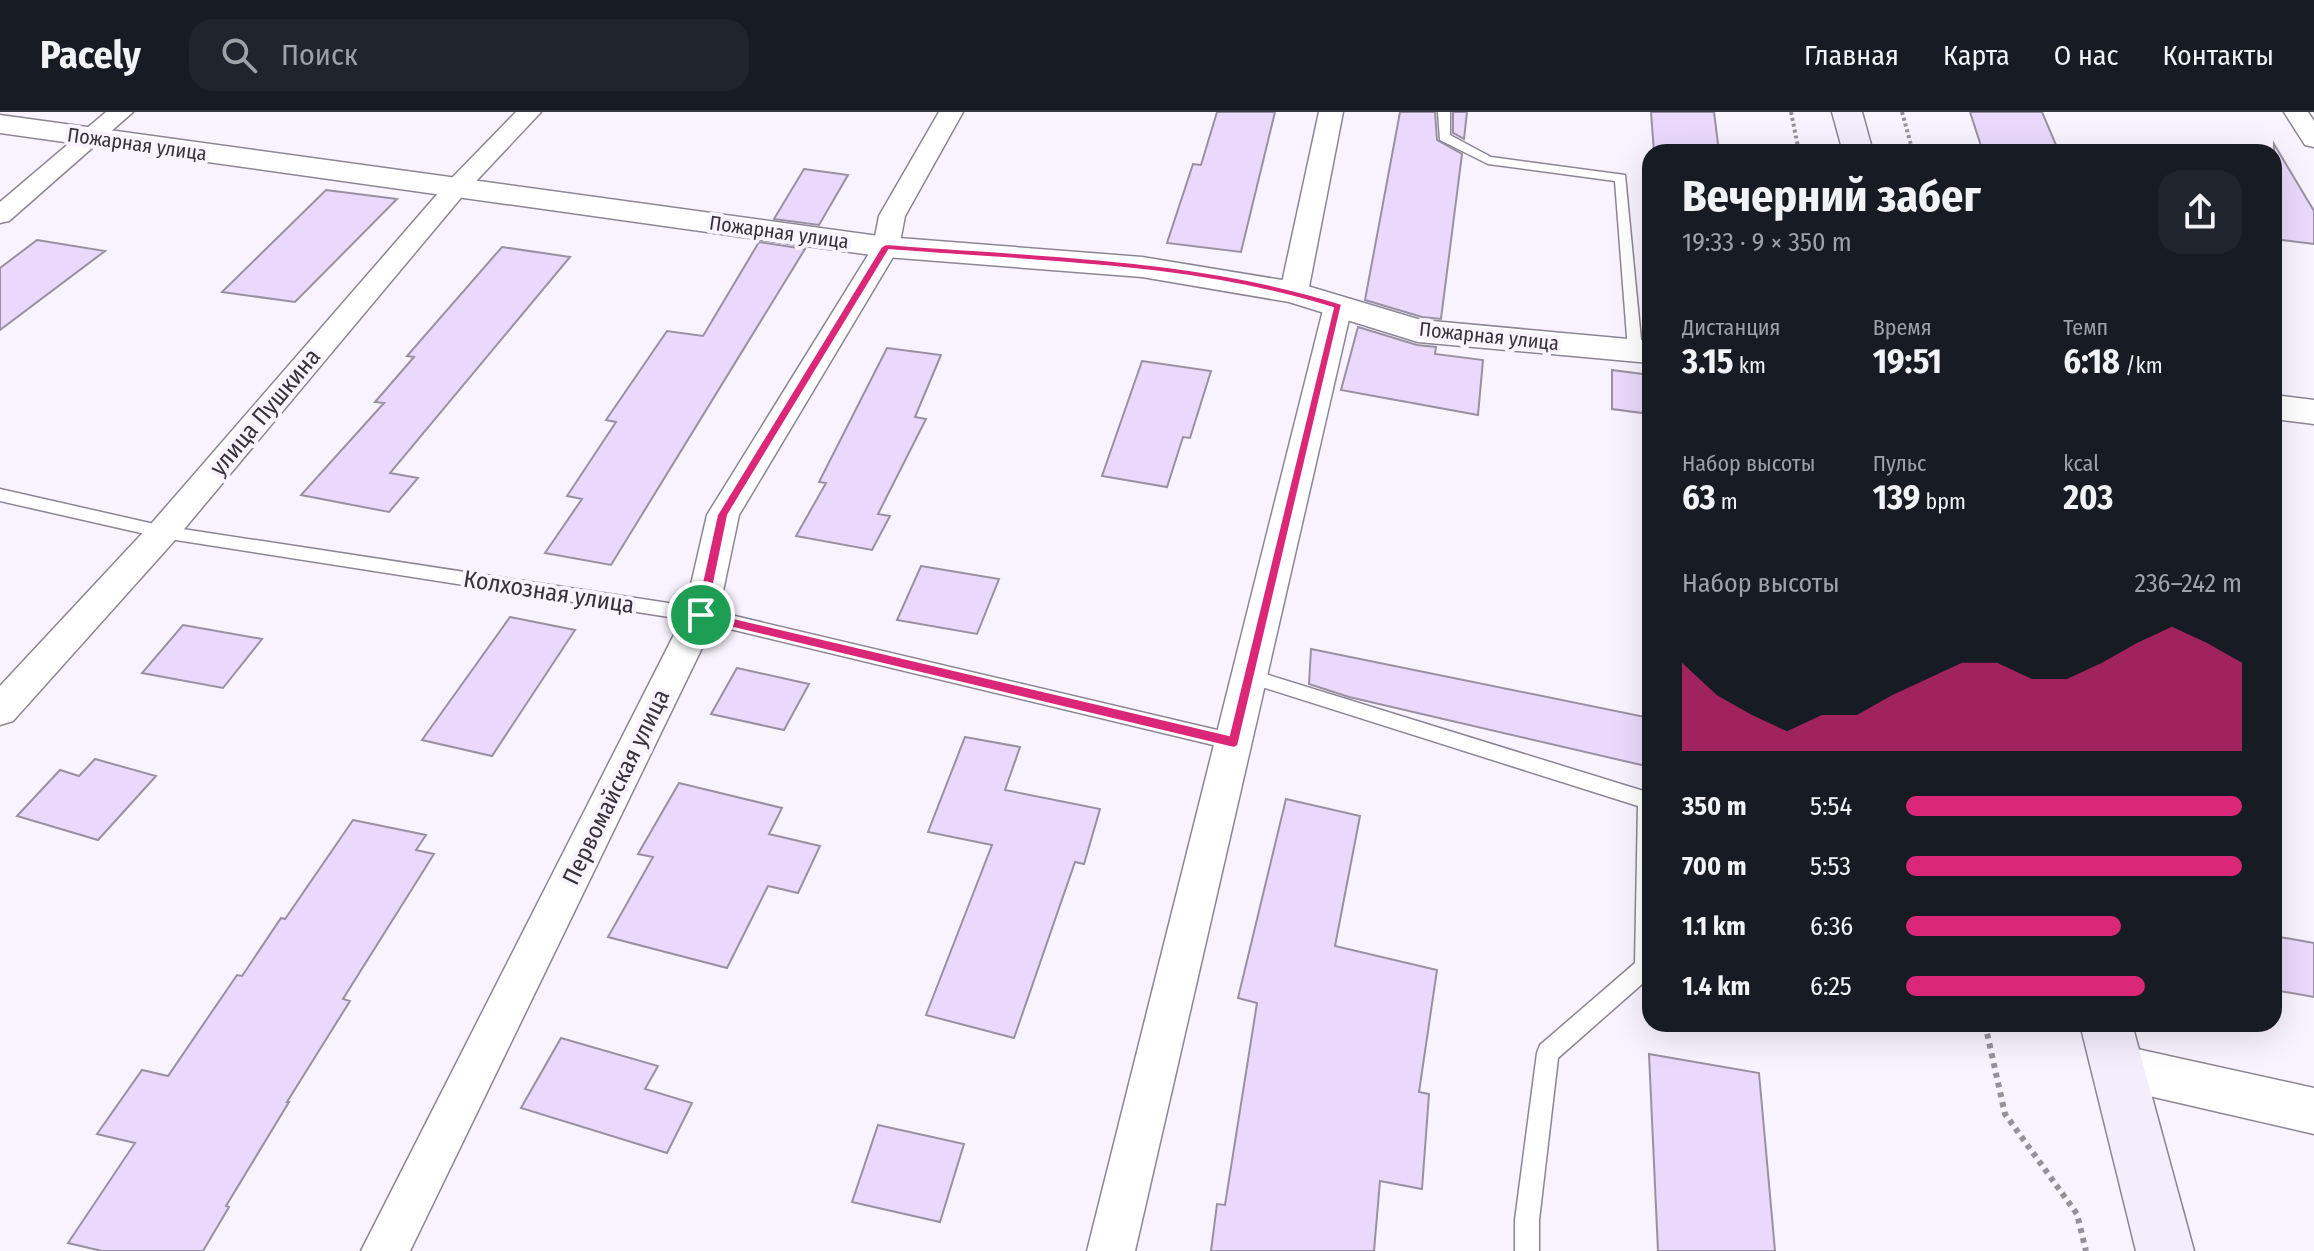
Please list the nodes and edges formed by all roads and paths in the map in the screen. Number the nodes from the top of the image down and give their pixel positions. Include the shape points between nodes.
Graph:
1 (121, 112) edge
2 (529, 112) edge
3 (951, 112) edge
4 (1331, 112) edge
5 (1444, 112) edge
6 (1791, 112) edge
7 (1847, 112) edge
8 (1902, 112) edge
9 (2296, 112) edge
10 (0, 124) edge
11 (88, 138) junction
12 (2314, 140) edge
13 (1797, 144) edge
14 (1856, 144) edge
15 (1911, 144) edge
16 (456, 188) junction
17 (0, 215) edge
18 (886, 247) junction
19 (1294, 292) junction
20 (1338, 306) junction
21 (1642, 343) edge
22 (1642, 351) edge
23 (2282, 408) edge
24 (2314, 412) edge
25 (0, 495) edge
26 (163, 532) junction
27 (701, 615) junction
28 (1249, 676) junction
29 (0, 710) edge
30 (1234, 742) junction
31 (1642, 799) edge
32 (1642, 972) edge
33 (1987, 1032) edge
34 (2112, 1046) edge
35 (2314, 1111) edge
36 (385, 1251) edge
37 (1111, 1251) edge
38 (1527, 1251) edge
39 (2086, 1251) edge
40 (2165, 1251) edge

1 - 11 street
2 - 16 street, улица Пушкина
3 - 18 street, Первомайская улица via 892,216
4 - 19 street
5 - 21 lane via 1444,137 1488,160 1621,178
6 - 13 path
7 - 14 main road
8 - 15 path
9 - 12 street
10 - 11 street, Пожарная улица
11 - 16 street, Пожарная улица
11 - 17 street
16 - 18 street, Пожарная улица
16 - 26 street, улица Пушкина
18 - 19 street, Пожарная улица via 1142,267
18 - 27 street, Первомайская улица via 723,515
19 - 20 street, Пожарная улица
20 - 22 street, Пожарная улица via 1418,331
20 - 28 street
23 - 24 street
25 - 26 lane, Колхозная улица
26 - 27 lane, Колхозная улица
26 - 29 street, улица Пушкина
27 - 30 lane, Колхозная улица
27 - 36 street, Первомайская улица
28 - 30 street
28 - 31 lane
30 - 37 street
32 - 38 lane via 1548,1053
33 - 39 path via 2005,1114 2077,1214
34 - 35 street
34 - 40 main road

